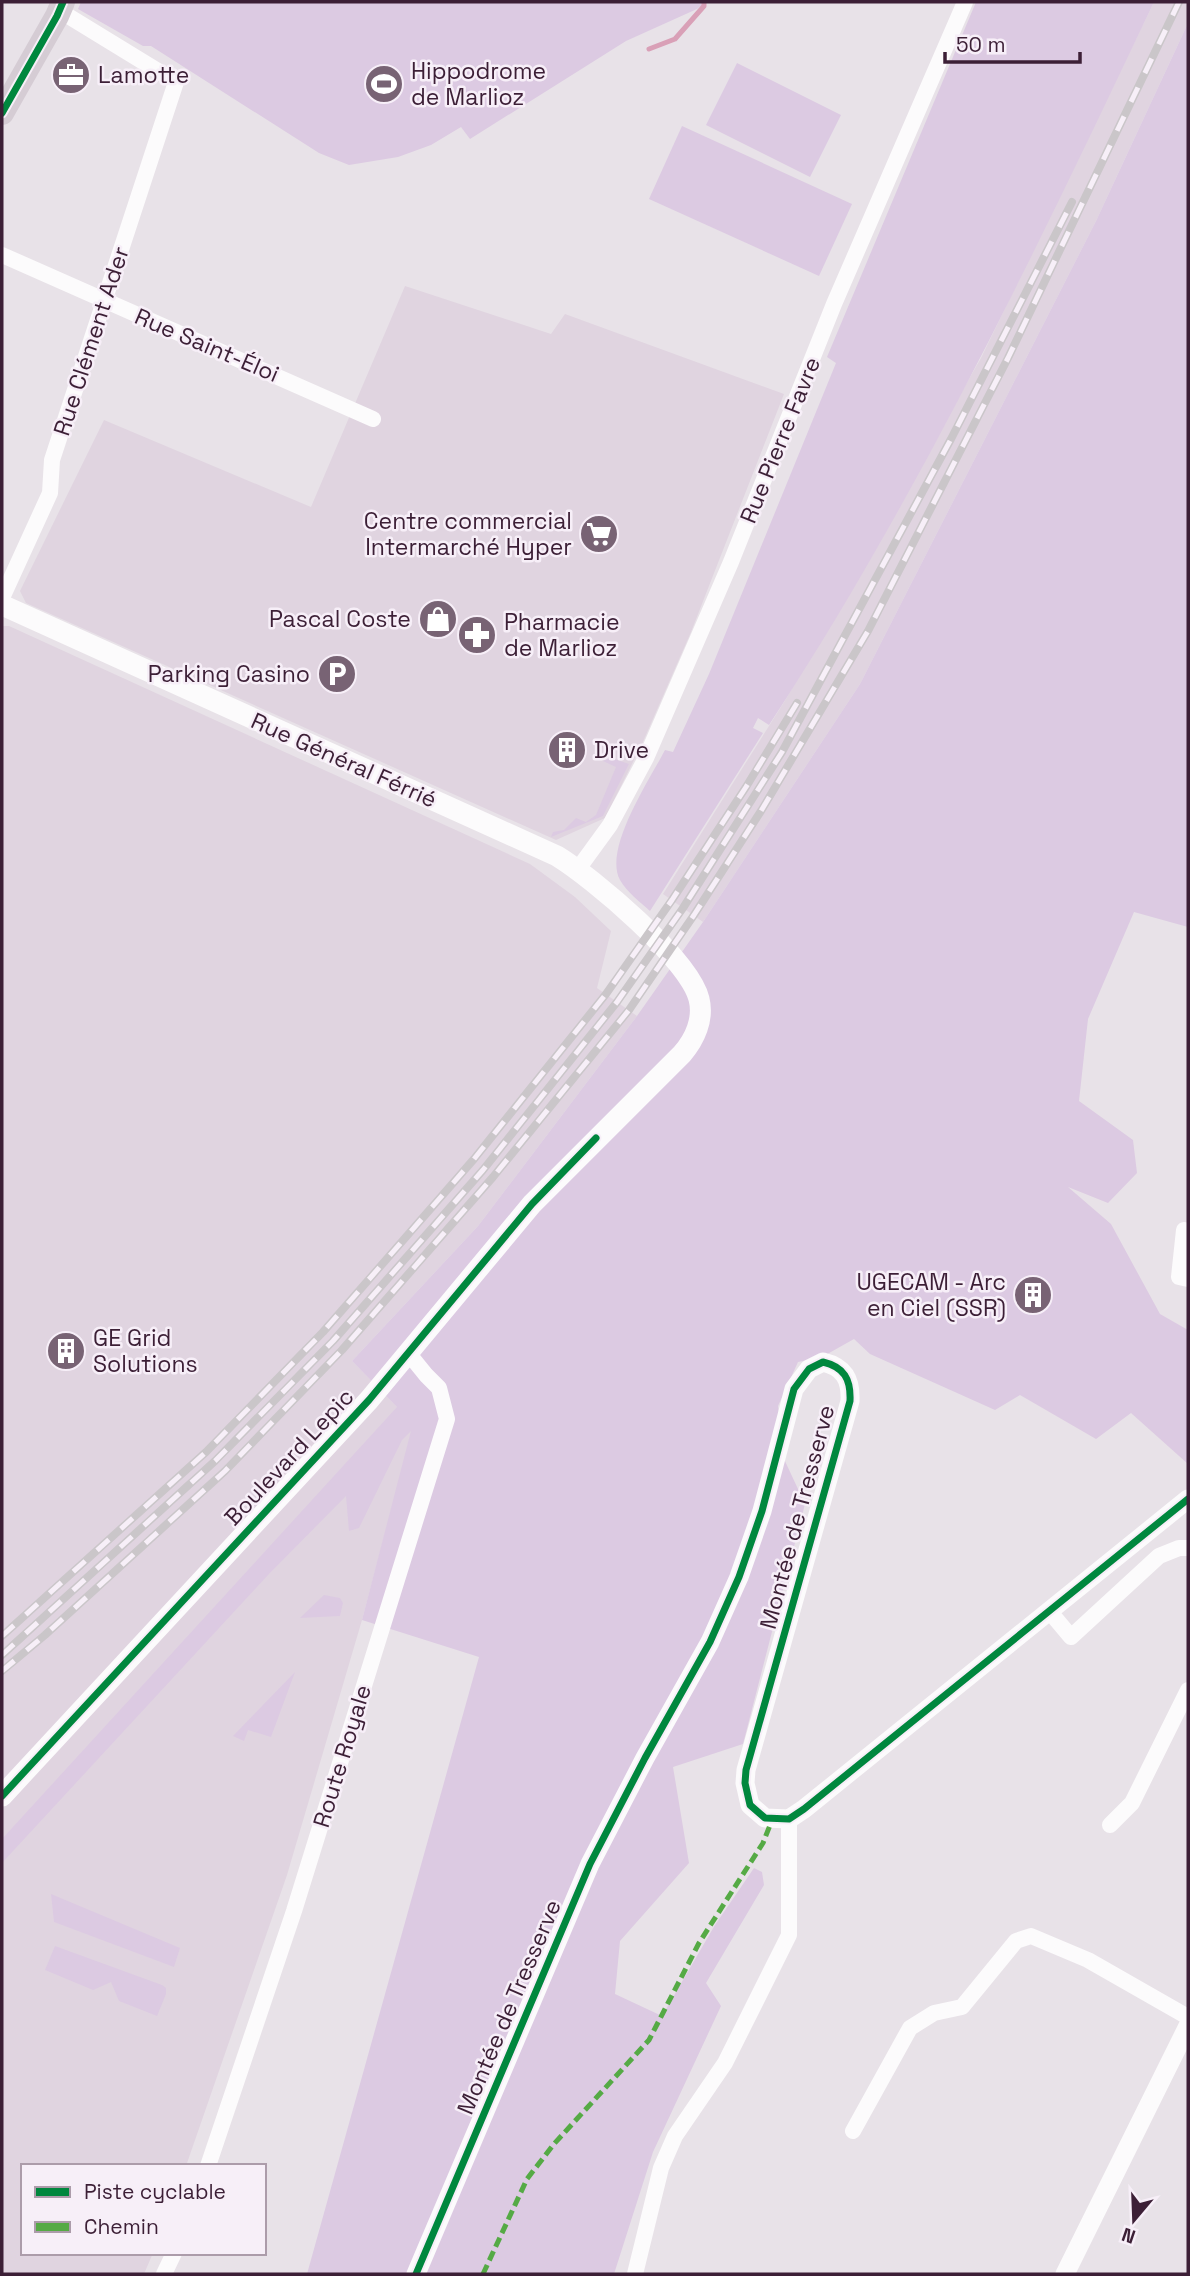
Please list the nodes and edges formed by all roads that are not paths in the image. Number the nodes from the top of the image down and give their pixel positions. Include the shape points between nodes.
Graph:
1 (965, 2) edge
2 (59, 5) edge
3 (2, 113) edge
4 (2, 255) edge
5 (103, 300) junction
6 (373, 419) dead end
7 (2, 598) edge
8 (2, 605) edge
9 (579, 869) junction
10 (664, 949) joint
11 (1184, 1230) dead end
12 (1188, 1279) edge
13 (409, 1354) junction
14 (1188, 1499) edge
15 (1188, 1548) edge
16 (1050, 1612) junction
17 (1188, 1690) edge
18 (2, 1796) edge
19 (789, 1819) junction
20 (1110, 1825) dead end
21 (1188, 2017) edge
22 (1188, 2026) edge
23 (853, 2131) dead end
24 (209, 2164) edge
25 (173, 2255) edge
26 (164, 2274) edge
27 (416, 2274) edge
28 (635, 2274) edge
29 (1065, 2274) edge

1 - 9 street, Rue Pierre Favre via 646,758 610,825
2 - 3 main road
2 - 5 street, Rue Clément Ader via 176,82
4 - 5 street, Rue Saint-Éloi
5 - 6 street, Rue Saint-Éloi
5 - 7 street, Rue Clément Ader via 52,460 50,494
8 - 9 main road, Rue Général Férrié
9 - 10 main road, Rue Général Férrié
10 - 13 main road, Boulevard Lepic via 697,992 700,1010 694,1038 532,1204
11 - 12 street via 1179,1277
13 - 18 main road, Boulevard Lepic
13 - 24 street, Route Royale via 439,1388 447,1419 294,1911
14 - 16 street
15 - 16 street via 1159,1556 1071,1637
16 - 19 street
17 - 20 street via 1132,1803
19 - 27 street, Montée de Tresserve via 772,1820 756,1812 745,1783 748,1755 849,1401 842,1369 823,1362 808,1368 794,1388 739,1577 710,1642 590,1864
19 - 28 street via 789,1935 725,2063 675,2136 661,2168
21 - 23 street via 1088,1960 1031,1936 1016,1941 962,2007 934,2013 910,2028
22 - 29 street
25 - 26 street

